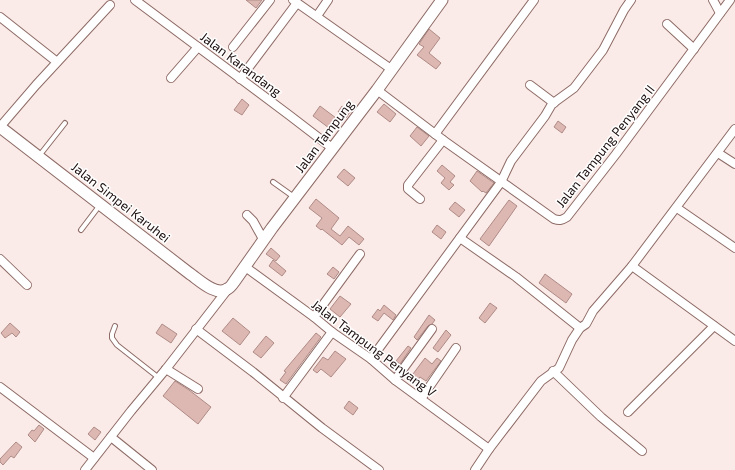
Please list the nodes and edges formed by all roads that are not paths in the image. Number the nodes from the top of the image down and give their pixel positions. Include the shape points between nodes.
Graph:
1 (135, 0) edge
2 (270, 0) edge
3 (328, 0) edge
4 (442, 0) edge
5 (534, 0) edge
6 (631, 0) edge
7 (713, 0) edge
8 (730, 0) edge
9 (295, 1) edge
10 (110, 5) dead end
11 (720, 13) junction
12 (317, 16) junction
13 (0, 17) edge
14 (667, 24) dead end
15 (198, 47) junction
16 (233, 47) dead end
17 (694, 49) junction
18 (57, 62) junction
19 (391, 69) junction
20 (171, 78) dead end
21 (240, 79) junction
22 (530, 85) dead end
23 (377, 90) junction
24 (554, 103) junction
25 (65, 123) dead end
26 (0, 127) edge
27 (735, 129) edge
28 (435, 134) junction
29 (443, 140) junction
30 (332, 148) junction
31 (718, 153) junction
32 (38, 156) junction
33 (735, 164) edge
34 (273, 182) dead end
35 (501, 182) junction
36 (295, 197) junction
37 (420, 199) dead end
38 (101, 204) junction
39 (677, 208) junction
40 (247, 215) dead end
41 (81, 230) dead end
42 (460, 238) junction
43 (264, 239) junction
44 (735, 248) edge
45 (360, 254) dead end
46 (1, 263) edge
47 (244, 266) junction
48 (632, 266) junction
49 (28, 285) dead end
50 (228, 289) junction
51 (314, 317) junction
52 (115, 326) dead end
53 (714, 326) junction
54 (580, 328) junction
55 (196, 329) junction
56 (432, 329) dead end
57 (332, 332) junction
58 (735, 341) edge
59 (456, 348) dead end
60 (371, 359) junction
61 (166, 369) junction
62 (554, 371) junction
63 (159, 378) junction
64 (395, 380) junction
65 (0, 387) edge
66 (198, 390) dead end
67 (283, 398) junction
68 (421, 399) junction
69 (628, 412) dead end
70 (110, 437) junction
71 (489, 450) junction
72 (642, 451) dead end
73 (94, 458) junction
74 (85, 470) edge
75 (152, 470) edge
76 (379, 470) edge
77 (475, 470) edge

1 - 15 street, Jalan Karandang
2 - 16 street
3 - 12 street
4 - 19 main road, Jalan Tampung
5 - 28 street
6 - 24 street via 603,50 574,88
7 - 11 street
8 - 11 street, Jalan Tampung Penyang II
9 - 12 street
9 - 21 street
10 - 18 street
11 - 17 street, Jalan Tampung Penyang II
12 - 19 street
13 - 18 street
14 - 17 street
15 - 20 street
15 - 21 street, Jalan Karandang
17 - 35 street, Jalan Tampung Penyang II via 567,217 554,219
18 - 26 street
19 - 23 main road, Jalan Tampung
21 - 30 street, Jalan Karandang
22 - 24 street
23 - 28 street, Jalan Tampung Penyang II
23 - 30 main road, Jalan Tampung
24 - 35 street via 511,161
25 - 32 lane
26 - 32 main road, Jalan Simpei Karuhei
27 - 31 street
28 - 29 street, Jalan Tampung Penyang II
29 - 35 street, Jalan Tampung Penyang II
29 - 37 street via 408,185 408,189
30 - 36 main road, Jalan Tampung
31 - 33 street
31 - 39 street
32 - 38 main road, Jalan Simpei Karuhei
34 - 36 lane
35 - 42 street
36 - 43 main road, Jalan Tampung
38 - 41 lane
38 - 50 main road, Jalan Simpei Karuhei via 214,290
39 - 44 street
39 - 48 street
40 - 43 street
42 - 54 street via 516,277
42 - 60 street
43 - 47 main road, Jalan Tampung
45 - 51 street
46 - 49 street
47 - 50 main road, Jalan Tampung
47 - 51 street, Jalan Tampung Penyang V
48 - 53 street
48 - 54 street via 593,311 586,324
50 - 55 street
51 - 57 street, Jalan Tampung Penyang V
52 - 63 lane via 112,338 117,345
53 - 58 street
53 - 69 street
54 - 62 street via 561,364
55 - 61 street
55 - 67 street
56 - 64 street
57 - 60 street, Jalan Tampung Penyang V
57 - 67 street
59 - 68 street
60 - 64 street, Jalan Tampung Penyang V
61 - 63 street
61 - 66 street
62 - 71 street via 541,381
62 - 72 street via 601,417
63 - 70 street
64 - 68 street, Jalan Tampung Penyang V
65 - 73 street
67 - 76 street
68 - 71 street, Jalan Tampung Penyang V
70 - 73 street
70 - 75 street
71 - 77 street
73 - 74 street

